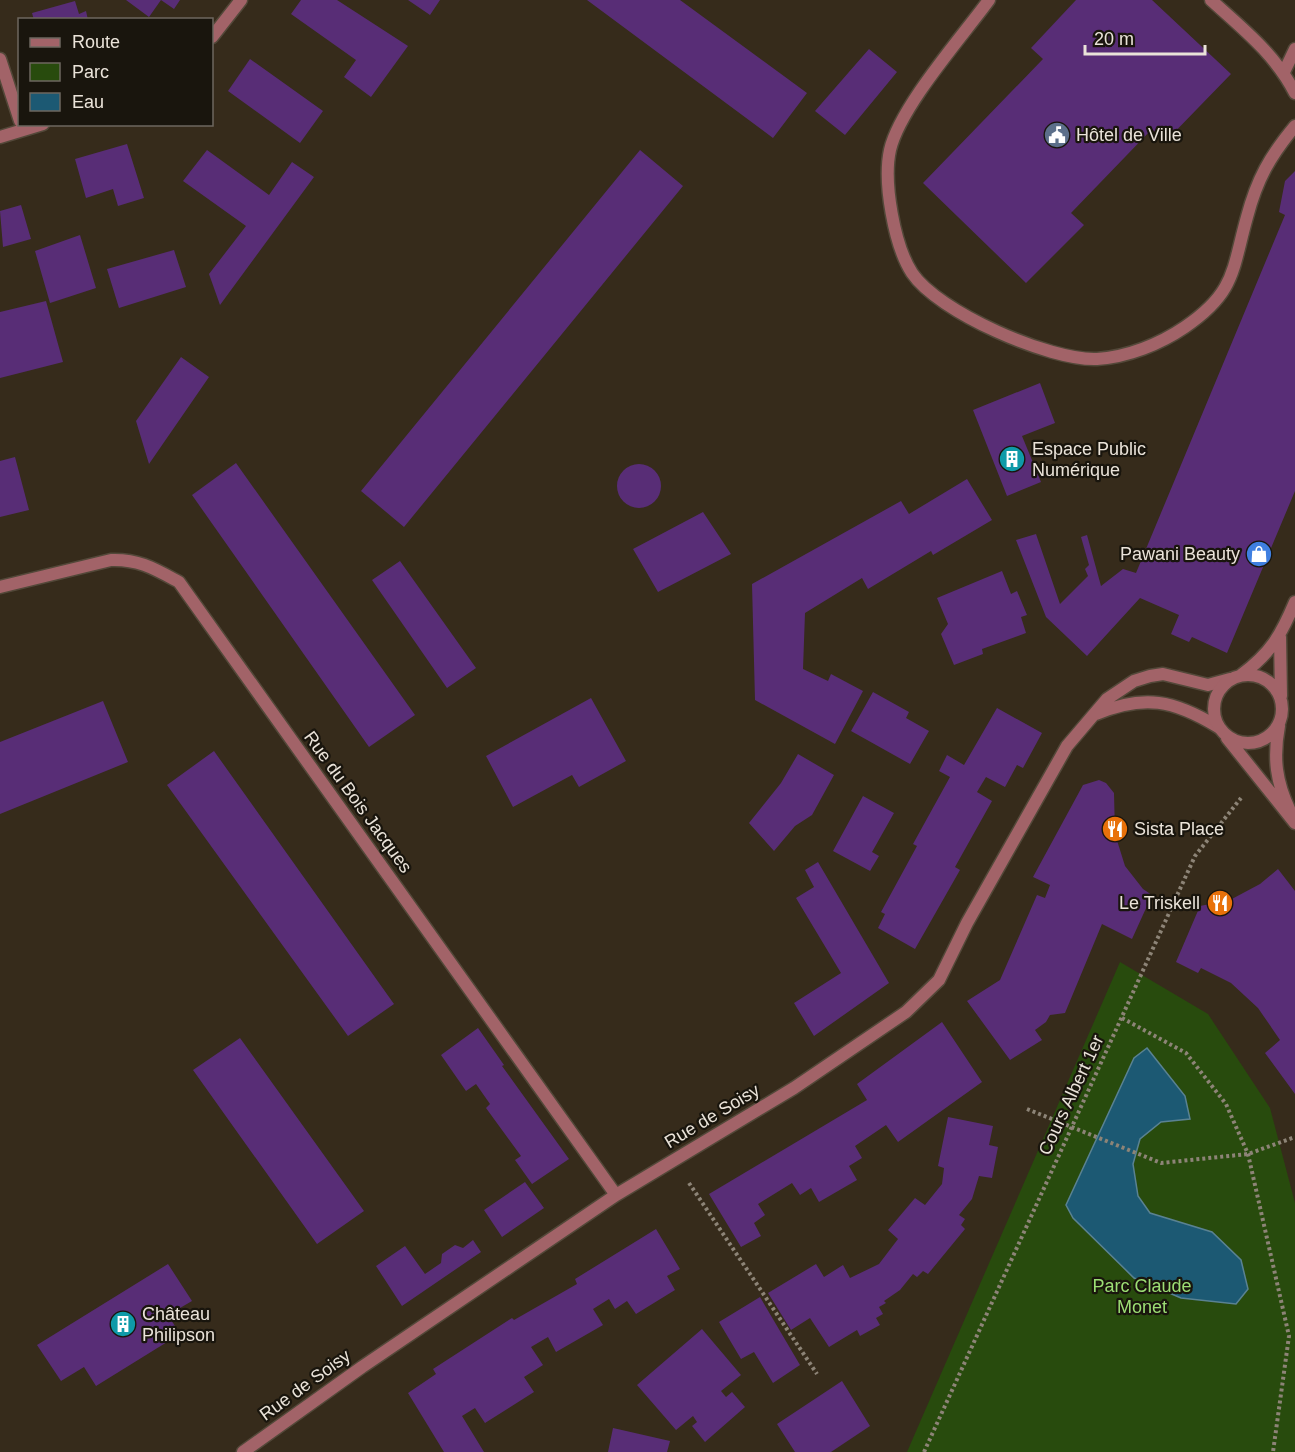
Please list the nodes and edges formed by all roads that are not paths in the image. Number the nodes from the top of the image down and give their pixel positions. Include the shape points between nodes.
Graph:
1 (241, 0) edge
2 (989, 0) edge
3 (1211, 0) edge
4 (213, 36) edge
5 (1295, 49) edge
6 (0, 59) edge
7 (1284, 72) junction
8 (1295, 93) edge
9 (18, 116) edge
10 (19, 126) edge
11 (1295, 126) edge
12 (0, 137) edge
13 (0, 587) edge
14 (1295, 602) edge
15 (1280, 637) junction
16 (1235, 677) junction
17 (1281, 700) junction
18 (1095, 715) junction
19 (1280, 722) junction
20 (1221, 731) junction
21 (1295, 822) edge
22 (616, 1196) junction
23 (243, 1452) edge

1 - 4 street
2 - 11 street via 899,122 890,152 890,202 897,242 912,274 950,307 1023,342 1096,359 1138,351 1186,326 1209,308 1228,286 1256,189 1271,154
3 - 7 street via 1261,44
5 - 7 street
6 - 9 street
7 - 8 street
10 - 12 street
13 - 22 street, Rue du Bois Jacques via 129,559 146,563 179,582
14 - 15 street
15 - 16 street
15 - 17 street
16 - 17 street via 1250,674 1269,682
16 - 18 street, Rue de Soisy via 1208,685 1163,674 1150,676 1118,690
16 - 20 street via 1216,695 1213,705
17 - 19 street
18 - 20 street, Rue de Soisy via 1132,702 1154,701 1192,712
18 - 22 street, Rue de Soisy via 1067,746 939,980 906,1012 794,1088
19 - 20 street via 1266,738 1256,742 1244,743
19 - 21 street via 1277,774
20 - 21 street
22 - 23 street, Rue de Soisy

